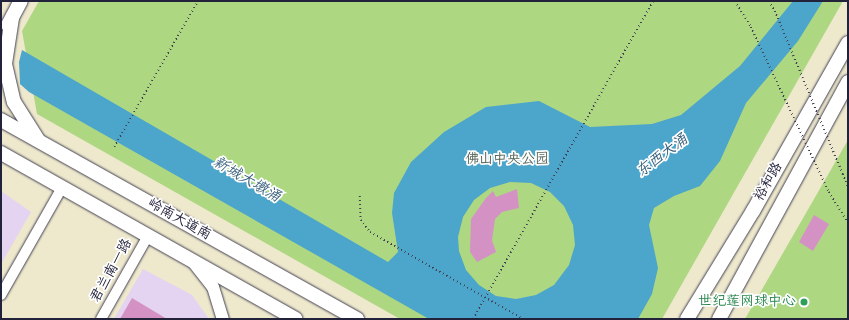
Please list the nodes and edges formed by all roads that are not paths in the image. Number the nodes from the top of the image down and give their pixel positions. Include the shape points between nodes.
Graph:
1 (21, 1) edge
2 (12, 18) junction
3 (1, 37) edge
4 (848, 43) edge
5 (848, 82) edge
6 (1, 120) edge
7 (39, 142) junction
8 (1, 152) edge
9 (1, 164) edge
10 (23, 164) junction
11 (63, 186) junction
12 (148, 236) junction
13 (193, 262) junction
14 (1, 295) edge
15 (101, 319) edge
16 (223, 319) edge
17 (296, 319) edge
18 (357, 319) edge
19 (687, 319) edge
20 (719, 319) edge

1 - 2 main road
2 - 3 main road
2 - 7 main road via 5,64 14,102
4 - 19 main road, 裕和路 via 753,211
5 - 20 main road, 裕和路
6 - 7 main road, 岭南大道南
7 - 18 main road, 岭南大道南
8 - 10 main road
9 - 10 main road
10 - 11 main road
11 - 12 main road
11 - 14 street
12 - 13 main road
12 - 15 street, 君兰南一路
13 - 16 street via 213,287
13 - 17 main road

